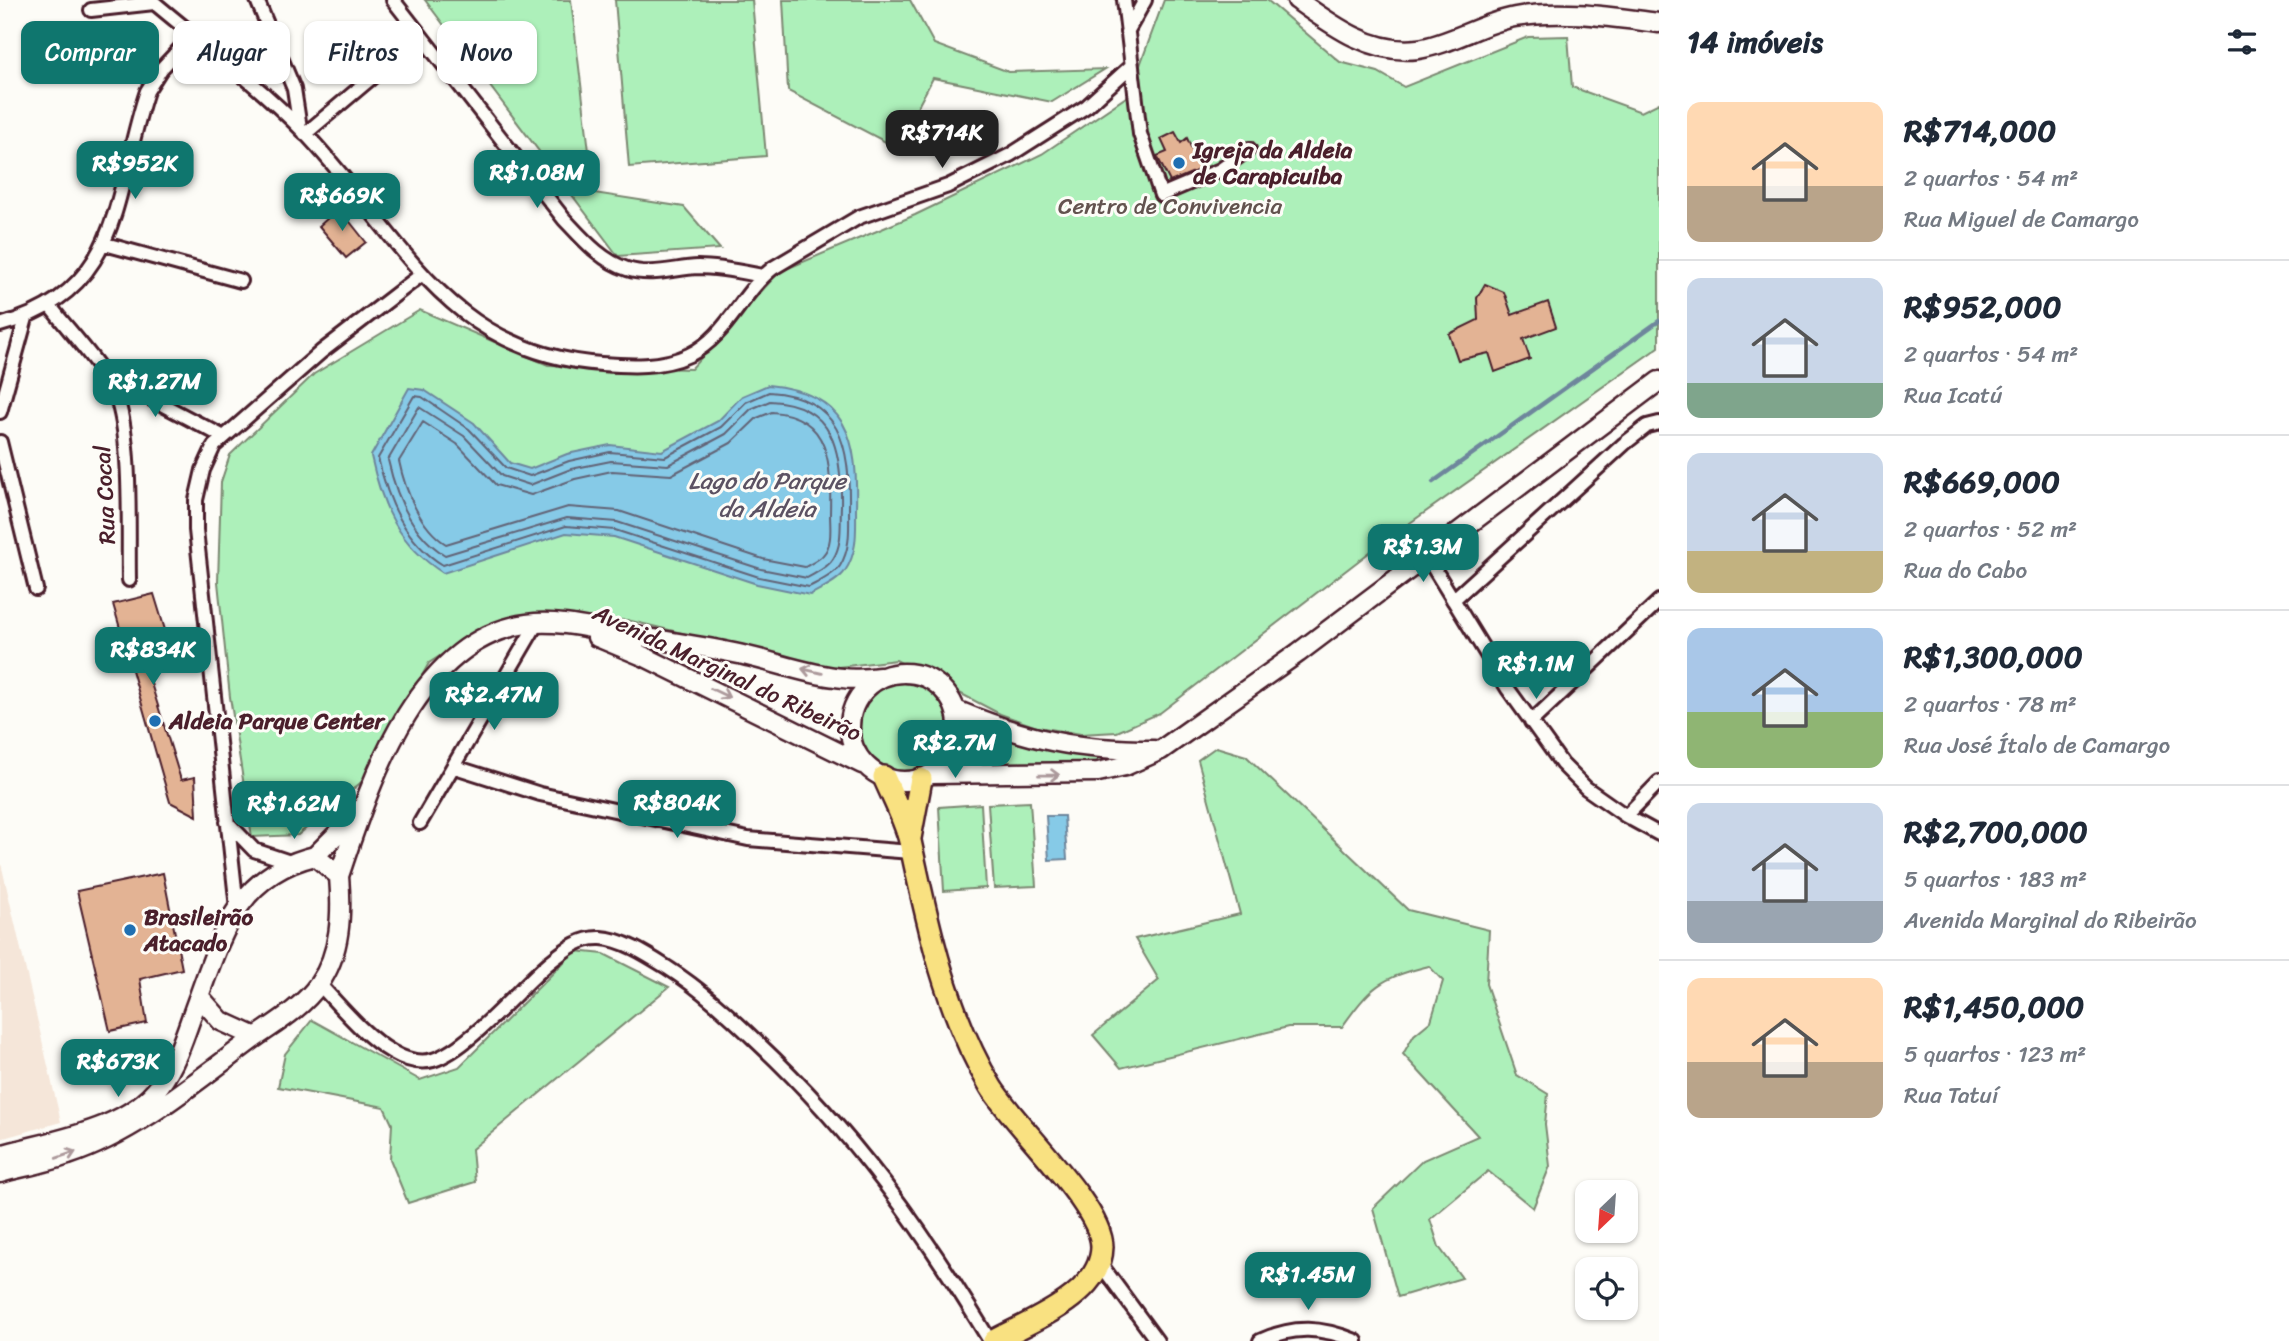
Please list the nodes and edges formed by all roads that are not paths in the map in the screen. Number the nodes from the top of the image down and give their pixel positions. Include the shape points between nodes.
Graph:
1 (257, 0) edge
2 (393, 0) edge
3 (1124, 0) edge
4 (1146, 0) edge
5 (1297, 0) edge
6 (152, 1) edge
7 (91, 10) dead end
8 (176, 21) edge
9 (409, 21) edge
10 (1659, 23) edge
11 (1127, 33) junction
12 (423, 39) edge
13 (173, 56) edge
14 (1130, 67) junction
15 (249, 84) edge
16 (361, 84) edge
17 (303, 131) junction
18 (1249, 149) dead end
19 (106, 244) junction
20 (421, 275) junction
21 (763, 276) junction
22 (242, 281) dead end
23 (50, 306) junction
24 (26, 318) junction
25 (0, 326) edge
26 (100, 372) junction
27 (1659, 382) edge
28 (0, 412) edge
29 (1659, 423) edge
30 (224, 437) junction
31 (0, 442) edge
32 (1427, 556) junction
33 (129, 580) dead end
34 (36, 589) dead end
35 (1453, 600) junction
36 (1659, 601) edge
37 (537, 623) junction
38 (568, 625) junction
39 (880, 677) junction
40 (956, 710) junction
41 (1531, 722) junction
42 (1161, 750) junction
43 (865, 765) junction
44 (455, 767) junction
45 (927, 776) junction
46 (884, 777) junction
47 (1659, 782) edge
48 (361, 810) junction
49 (1626, 816) junction
50 (227, 822) junction
51 (420, 823) dead end
52 (1659, 834) edge
53 (910, 846) junction
54 (315, 856) junction
55 (290, 862) junction
56 (339, 876) junction
57 (237, 908) junction
58 (319, 984) junction
59 (199, 996) junction
60 (256, 1037) junction
61 (0, 1155) edge
62 (0, 1172) edge
63 (1099, 1262) junction
64 (992, 1341) edge
65 (1157, 1341) edge
66 (1260, 1341) edge
67 (1356, 1341) edge

1 - 17 street via 294,89
2 - 9 street
3 - 11 street
4 - 11 street
5 - 10 main road via 1371,45 1397,48 1418,49 1504,20 1544,14
6 - 7 street
6 - 8 street
11 - 14 street
12 - 21 street via 564,219 610,262 629,270 698,267
13 - 19 street via 147,91
14 - 18 street via 1140,134 1161,195 1220,170
14 - 21 street via 1087,106 1010,155 948,186 859,218
15 - 17 street
16 - 17 street
17 - 20 street
19 - 22 street
19 - 23 street via 75,285
20 - 21 street via 449,303 515,342 551,357 627,366 663,364 706,345
20 - 30 street via 321,352
23 - 24 street
23 - 26 street, Rua Cocal
24 - 25 street
24 - 28 street
26 - 30 street
26 - 33 street, Rua Cocal via 118,402 122,427
27 - 32 main road, Avenida Marginal do Ribeirão
29 - 35 street via 1647,426 1624,444
30 - 50 street via 214,446 203,470 196,530
31 - 34 street
32 - 35 street
32 - 42 main road, Avenida Marginal do Ribeirão
35 - 41 street
36 - 41 street
37 - 38 main road, Avenida Marginal do Ribeirão
37 - 44 street
37 - 48 main road, Avenida Marginal do Ribeirão via 493,633 441,669 408,713
39 -> 38 main road, Avenida Marginal do Ribeirão via 842,678 735,653
38 -> 43 main road, Avenida Marginal do Ribeirão via 645,657
39 - 40 main road, Avenida Marginal do Ribeirão via 914,673 930,678
39 - 43 main road, Avenida Marginal do Ribeirão via 855,701 850,718 855,751
40 - 42 main road via 1009,732 1056,744 1099,750
40 - 45 main road via 955,746 943,765
41 - 49 street via 1586,788
45 -> 42 main road, Avenida Marginal do Ribeirão via 1098,772
43 - 46 main road, Avenida Marginal do Ribeirão
44 - 51 street
44 - 53 street via 540,794 748,839
45 - 46 main road, Avenida Marginal do Ribeirão via 902,781
45 - 53 main road
46 - 53 main road
47 - 49 street
48 - 54 main road, Avenida Marginal do Ribeirão
48 - 56 main road, Avenida Marginal do Ribeirão
49 - 52 street
50 - 55 street via 254,850
50 - 57 street
53 - 63 main road via 941,974 975,1058 993,1090 1095,1222 1102,1247
54 - 55 main road
54 - 56 main road
55 - 57 main road via 263,878
56 - 58 main road, Avenida Marginal do Ribeirão via 339,929
57 - 59 main road
58 - 60 main road via 295,1009
58 - 64 street via 392,1052 414,1061 432,1060 454,1050 538,972 578,943 604,938 656,960 716,1003 818,1100 891,1188
59 - 60 main road via 221,1021
59 - 61 main road via 173,1062 146,1103 121,1120
62 -> 60 main road via 69,1155 125,1128 179,1096
63 - 64 main road via 1081,1289
63 - 65 street
66 - 67 street via 1315,1328

